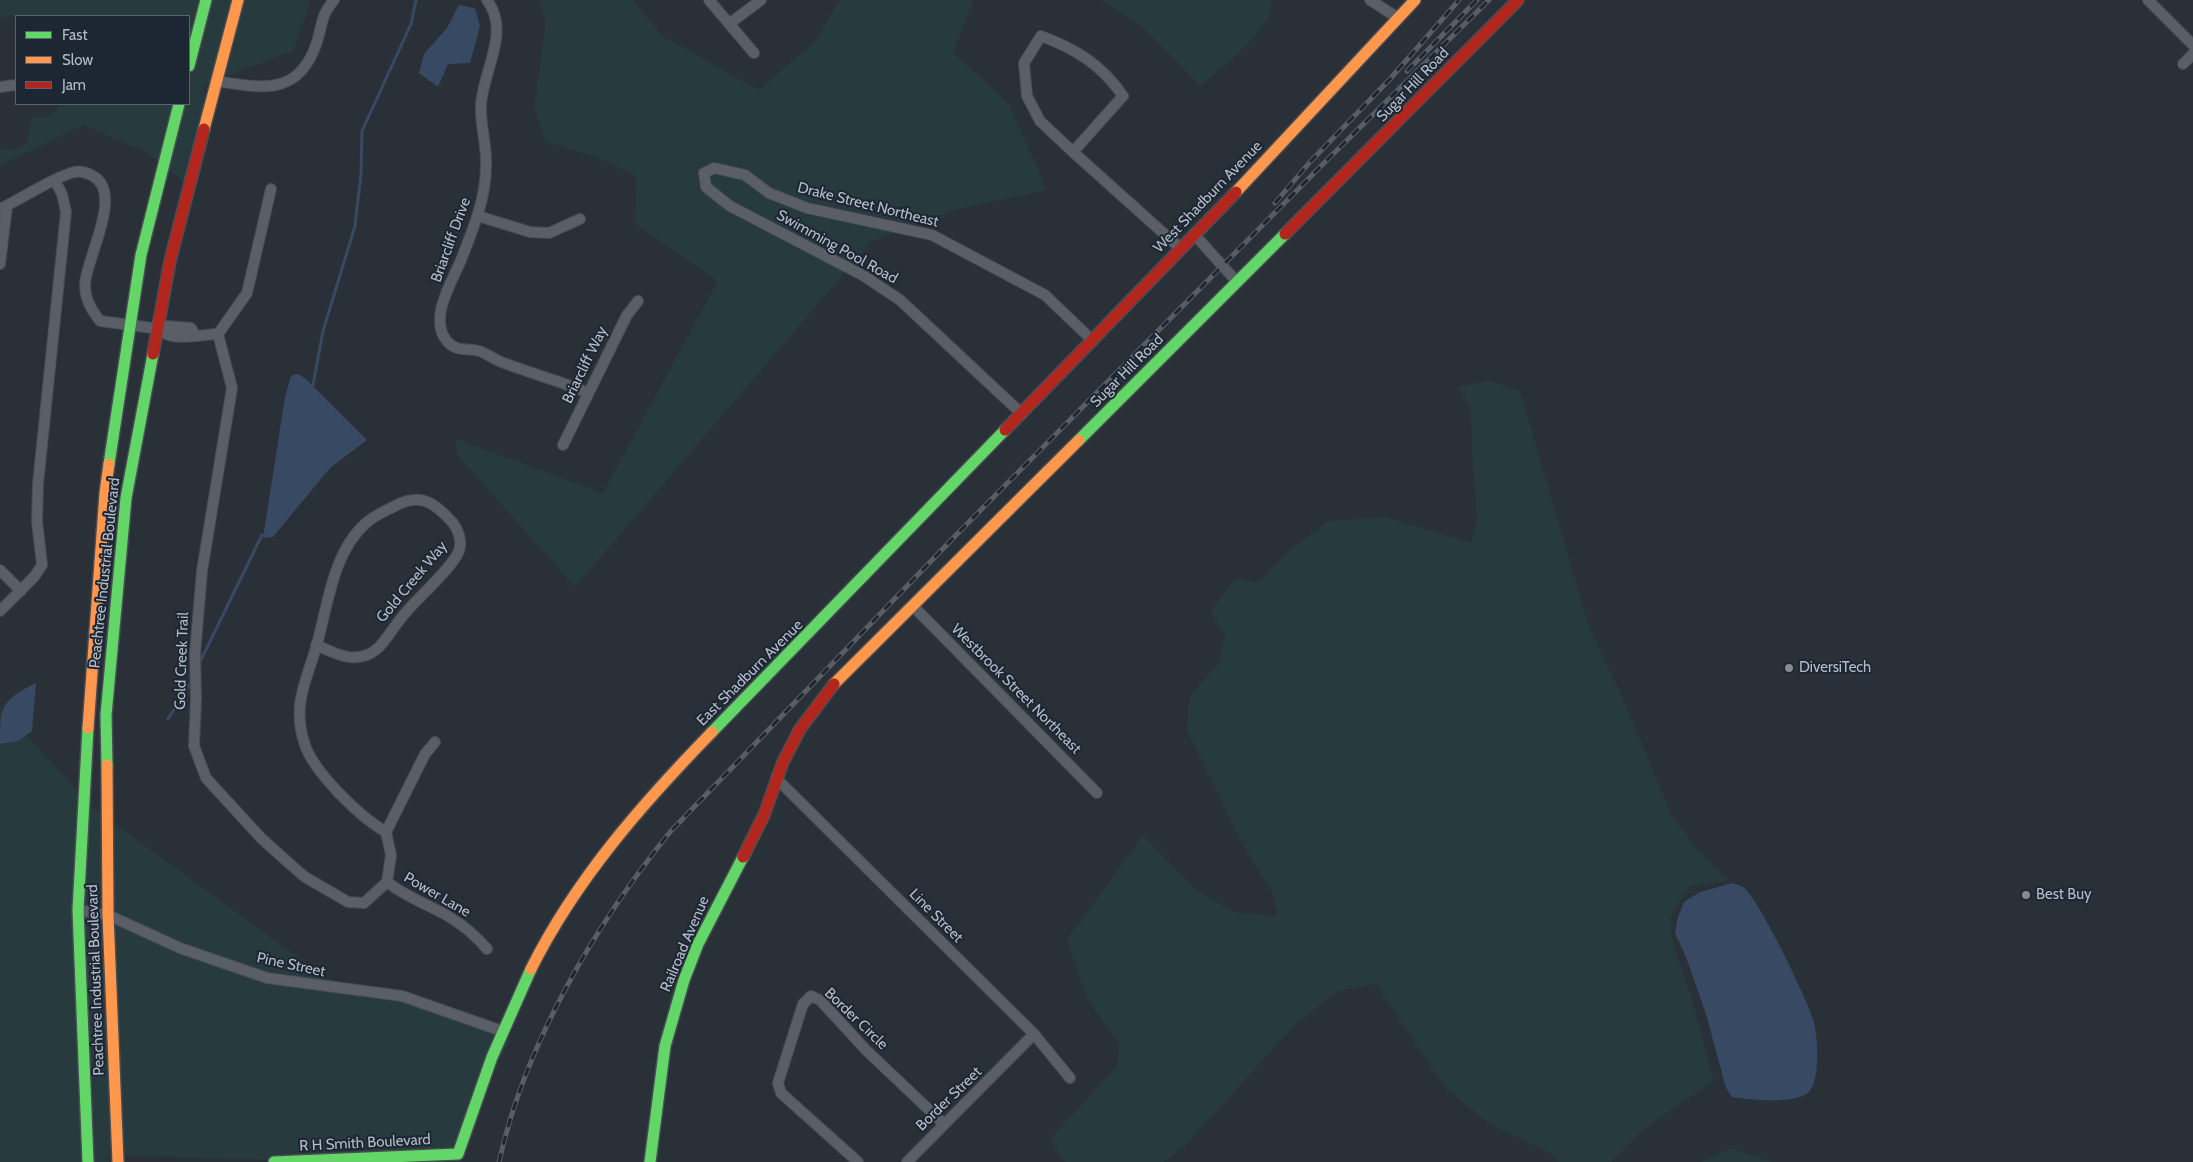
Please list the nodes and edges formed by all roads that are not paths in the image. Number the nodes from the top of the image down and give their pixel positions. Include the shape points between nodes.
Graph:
1 (206, 0) edge
2 (238, 0) edge
3 (334, 0) edge
4 (487, 0) edge
5 (709, 0) edge
6 (760, 0) edge
7 (1370, 0) edge
8 (1415, 0) edge
9 (1518, 0) edge
10 (2148, 0) edge
11 (1398, 18) junction
12 (729, 24) junction
13 (2193, 44) edge
14 (754, 53) dead end
15 (2193, 54) edge
16 (190, 62) edge
17 (2184, 64) dead end
18 (216, 81) junction
19 (15, 85) edge
20 (0, 87) edge
21 (179, 105) edge
22 (1073, 152) junction
23 (704, 173) joint
24 (56, 181) junction
25 (270, 189) dead end
26 (3, 208) edge
27 (478, 216) junction
28 (580, 219) dead end
29 (1194, 234) junction
30 (1180, 248) junction
31 (0, 264) edge
32 (1237, 282) junction
33 (638, 301) dead end
34 (130, 325) junction
35 (158, 329) junction
36 (218, 334) junction
37 (1092, 340) junction
38 (588, 393) junction
39 (1022, 414) junction
40 (563, 444) dead end
41 (0, 570) edge
42 (21, 590) junction
43 (913, 606) junction
44 (0, 611) edge
45 (316, 645) junction
46 (435, 742) dead end
47 (776, 778) junction
48 (1096, 792) dead end
49 (386, 832) junction
50 (387, 882) junction
51 (78, 910) junction
52 (108, 915) junction
53 (487, 949) dead end
54 (502, 1031) junction
55 (1034, 1034) junction
56 (1070, 1078) dead end
57 (944, 1124) junction
58 (457, 1158) edge
59 (88, 1162) edge
60 (118, 1162) edge
61 (274, 1162) edge
62 (650, 1162) edge
63 (858, 1162) edge
64 (907, 1162) edge

1 - 16 street
2 - 18 street, Peachtree Industrial Boulevard
3 - 18 street via 323,14 317,42 306,65 290,81 262,88
4 - 27 street, Briarcliff Drive via 498,21 498,33 480,106 486,165
5 - 12 street
6 - 12 street
7 - 11 street
8 - 11 street, West Shadburn Avenue
9 - 32 street, Sugar Hill Road
10 - 13 street
11 - 29 street, West Shadburn Avenue
12 - 14 street
15 - 17 street
18 - 35 street, Peachtree Industrial Boulevard via 170,261
19 - 20 street
21 - 34 street, Peachtree Industrial Boulevard via 141,255
22 - 22 street via 1123,96 1113,81 1071,47 1041,36 1024,63 1028,96 1040,121
22 - 30 street
23 - 37 street, Drake Street Northeast via 714,168 745,175 769,193 807,208 932,235 1045,296
23 - 39 street, Swimming Pool Road via 706,187 730,206 864,276 900,300
24 - 26 street
24 - 34 street via 72,172 85,172 97,178 104,193 105,213 85,283 88,304 100,321
24 - 42 street via 66,212 38,484 37,521 42,565
25 - 36 street via 247,293
26 - 31 street
27 - 28 street via 530,232 549,233
27 - 38 street, Briarcliff Drive via 441,310 441,329 446,340 455,348 479,351
29 - 30 street, West Shadburn Avenue
29 - 32 street
30 - 37 street, West Shadburn Avenue
32 - 43 street, Sugar Hill Road
33 - 38 street, Briarcliff Way via 627,315
34 - 35 street
34 - 51 street, Peachtree Industrial Boulevard via 105,493
35 - 36 street via 165,334 189,338
35 - 52 street, Peachtree Industrial Boulevard via 126,498 106,706
36 - 50 street, Gold Creek Trail via 232,388 202,571 195,654 194,746 206,778 305,878 348,902 364,902
37 - 39 street, West Shadburn Avenue
38 - 40 street, Briarcliff Way
39 - 54 street, East Shadburn Avenue via 654,793 568,904
41 - 42 street
42 - 44 street
43 - 47 street, Sugar Hill Road via 835,683 800,729
43 - 48 street, Westbrook Street Northeast
45 - 45 street, Gold Creek Way via 338,569 351,542 364,525 411,499 428,502 454,524 460,540 458,554 379,646 354,658
45 - 49 street, Gold Creek Way via 301,689 298,714 304,742 312,763 369,822
46 - 49 street via 425,754
47 - 55 street, Line Street
47 - 62 street, Railroad Avenue via 764,815 710,920 684,980 665,1046
49 - 50 street, Power Lane via 392,855
50 - 53 street, Power Lane via 409,898 449,916
51 - 52 street, Pine Street
51 - 59 street, Peachtree Industrial Boulevard
52 - 54 street, Pine Street via 180,948 267,978 402,996
52 - 60 street, Peachtree Industrial Boulevard
54 - 58 street, East Shadburn Avenue via 478,1088
55 - 56 street, Line Street
55 - 57 street, Border Street
57 - 63 street, Border Circle via 866,1050 820,1000 811,996 803,1004 778,1083 781,1093
57 - 64 street, Border Street
58 - 61 street, R H Smith Boulevard

